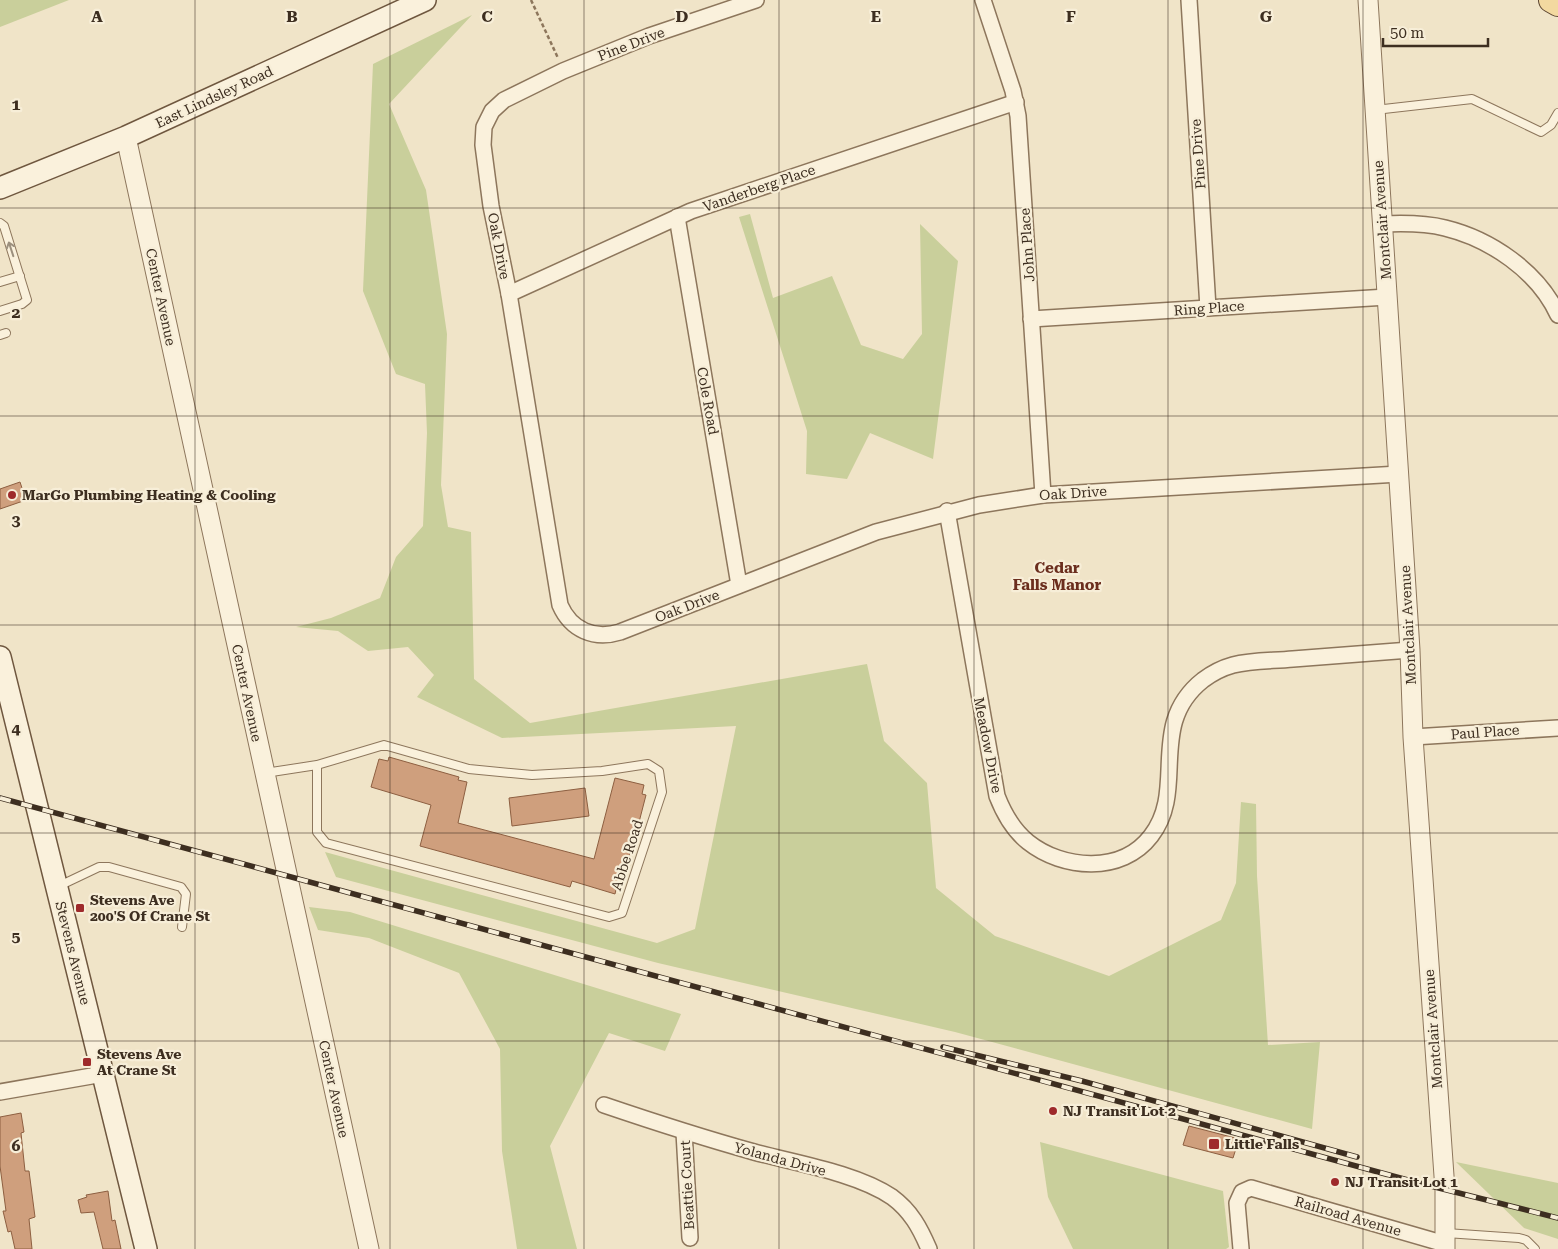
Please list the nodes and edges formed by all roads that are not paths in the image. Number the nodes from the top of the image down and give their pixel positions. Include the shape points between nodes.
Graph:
1 (425, 0) edge
2 (756, 0) edge
3 (983, 0) edge
4 (1188, 0) edge
5 (1368, 0) edge
6 (1551, 0) edge
7 (1558, 4) edge
8 (564, 71) joint
9 (1016, 102) junction
10 (1375, 110) junction
11 (1558, 114) edge
12 (126, 137) junction
13 (0, 188) edge
14 (677, 217) junction
15 (0, 223) edge
16 (1383, 224) junction
17 (20, 276) junction
18 (0, 282) edge
19 (509, 294) junction
20 (1387, 297) junction
21 (1208, 308) junction
22 (0, 310) edge
23 (1558, 313) edge
24 (1032, 319) junction
25 (1399, 474) junction
26 (1043, 495) junction
27 (947, 511) junction
28 (739, 586) junction
29 (1410, 650) junction
30 (0, 657) edge
31 (1558, 728) edge
32 (1413, 737) junction
33 (317, 765) junction
34 (265, 773) junction
35 (57, 886) junction
36 (182, 927) dead end
37 (103, 1074) junction
38 (0, 1092) edge
39 (604, 1106) dead end
40 (684, 1132) junction
41 (690, 1238) dead end
42 (1445, 1242) edge
43 (146, 1249) edge
44 (369, 1249) edge
45 (929, 1249) edge
46 (1241, 1249) edge
47 (1534, 1249) edge

1 - 12 main road, East Lindsley Road
2 - 8 street, Pine Drive via 635,41
3 - 9 street, John Place
4 - 21 street, Pine Drive
5 - 10 street, Montclair Avenue
6 - 7 main road
8 - 19 street, Oak Drive via 504,100 492,111 484,126 483,145 492,206
9 - 14 street, Vanderberg Place
9 - 24 street, John Place
10 - 11 lane via 1472,99 1541,132 1552,125
10 - 16 street, Montclair Avenue
12 - 13 main road, East Lindsley Road
12 - 34 street, Center Avenue
14 - 19 street, Vanderberg Place
14 - 28 street, Cole Road
17 -> 15 lane via 4,226
16 - 20 street, Montclair Avenue
16 - 23 street via 1427,225 1478,240 1523,270
17 - 18 lane
17 - 22 lane via 27,300
19 - 28 street, Oak Drive via 560,605 569,621 592,635 611,635
20 - 21 street, Ring Place
20 - 25 street, Montclair Avenue
21 - 24 street, Ring Place
24 - 26 street, John Place
25 - 26 street, Oak Drive
25 - 29 street, Montclair Avenue
26 - 27 street, Oak Drive
27 - 28 street, Oak Drive via 876,532
27 - 29 street, Meadow Drive via 997,796 1009,821 1028,842 1052,857 1095,864 1110,862 1132,853 1150,838 1166,807 1170,735 1174,722 1186,698 1212,674 1244,663
29 - 32 street, Montclair Avenue
30 - 35 main road, Stevens Avenue
31 - 32 street, Paul Place
32 - 42 street, Montclair Avenue via 1445,1190
33 - 33 lane, Abbe Road via 384,745 469,769 532,775 602,771 648,764 659,771 662,792 622,913 609,917 326,843 317,832
33 - 34 lane, Abbe Road
34 - 44 street, Center Avenue
35 - 36 lane via 99,867 181,887 186,894
35 - 37 main road, Stevens Avenue
37 - 38 street
37 - 43 main road, Stevens Avenue
39 - 40 street, Yolanda Drive
40 - 41 street, Beattie Court
40 - 45 street, Yolanda Drive via 875,1187 911,1214
42 - 46 street, Railroad Avenue via 1251,1188 1242,1192 1237,1202
42 - 47 lane via 1519,1238 1526,1240

